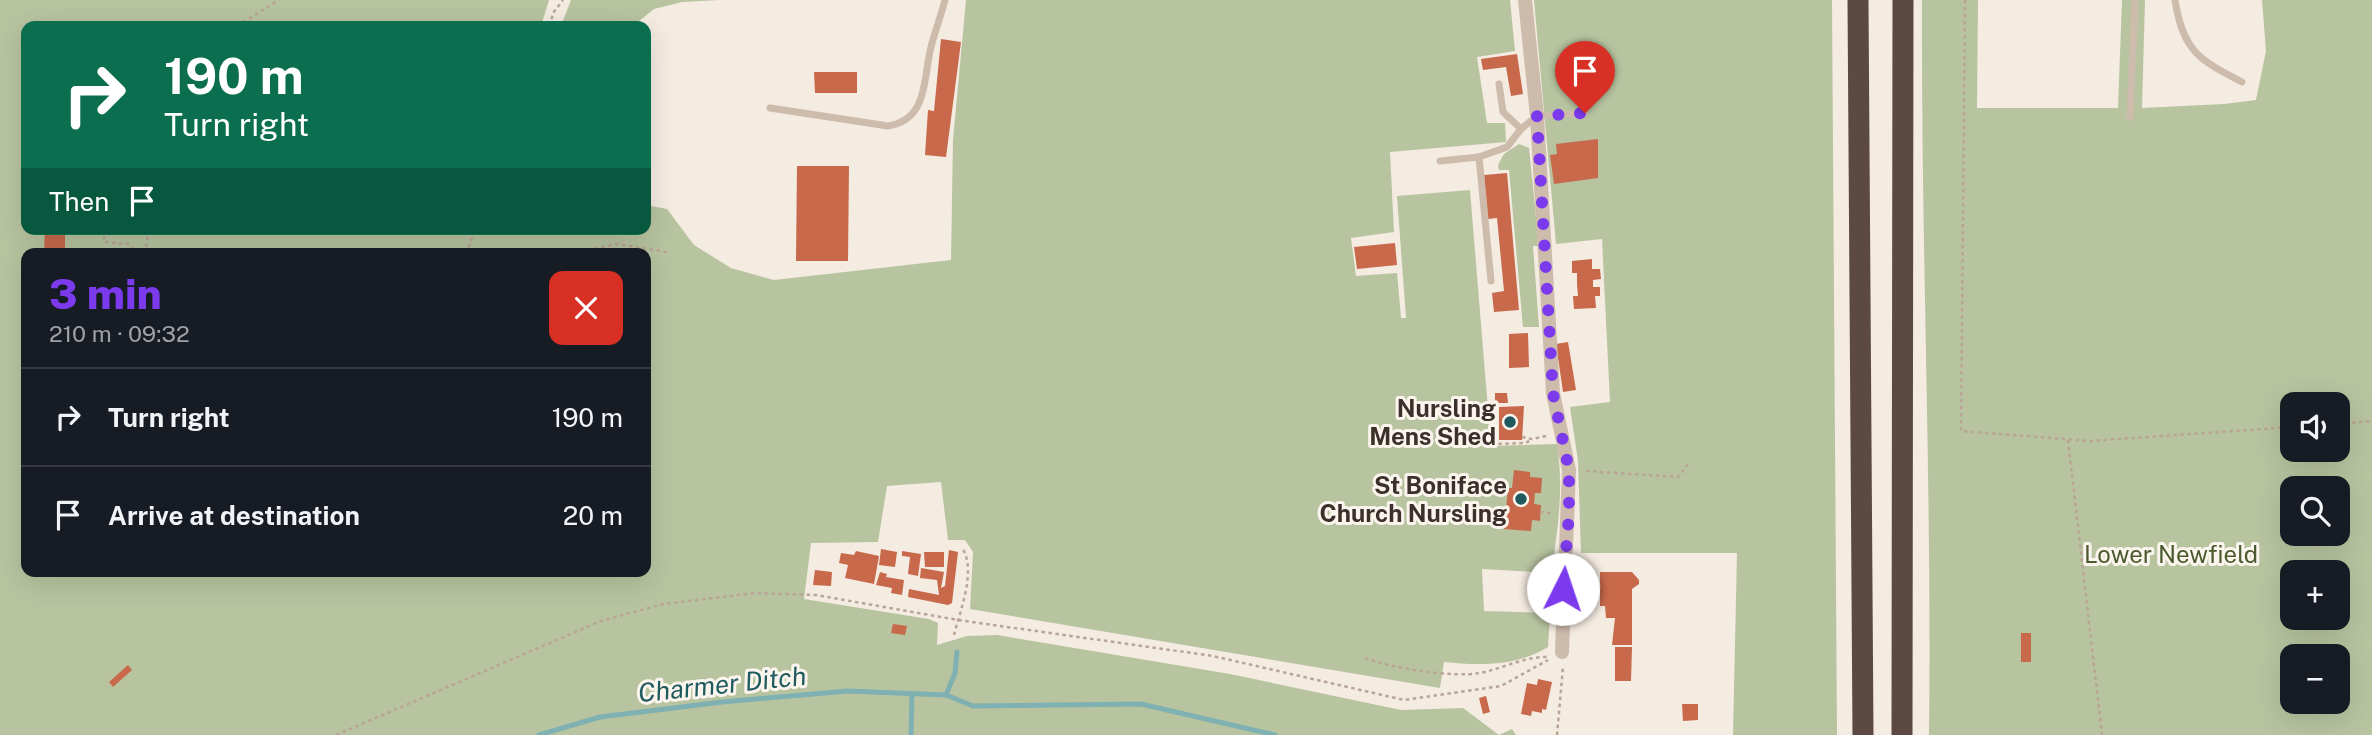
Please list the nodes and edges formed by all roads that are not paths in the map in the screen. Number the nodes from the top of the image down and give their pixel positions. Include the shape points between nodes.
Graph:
1 (944, 0) edge
2 (1525, 0) edge
3 (1858, 0) edge
4 (1903, 0) edge
5 (2135, 0) edge
6 (2175, 0) edge
7 (2242, 82) dead end
8 (1499, 84) dead end
9 (770, 108) dead end
10 (1585, 113) dead end
11 (1537, 116) junction
12 (2130, 117) dead end
13 (1521, 130) junction
14 (1479, 157) junction
15 (1440, 161) dead end
16 (1491, 281) dead end
17 (1562, 652) road end
18 (1863, 735) edge
19 (1902, 735) edge

1 - 9 lane via 930,49 927,82 919,104 903,123 888,126
2 - 11 street
3 - 18 highway
4 - 19 highway
5 - 12 lane
6 - 7 lane via 2178,20 2193,51
8 - 13 lane via 1503,112
10 - 11 lane
11 - 13 lane
11 - 17 street via 1553,393 1569,470
13 - 14 lane via 1507,147
14 - 15 lane
14 - 16 lane

